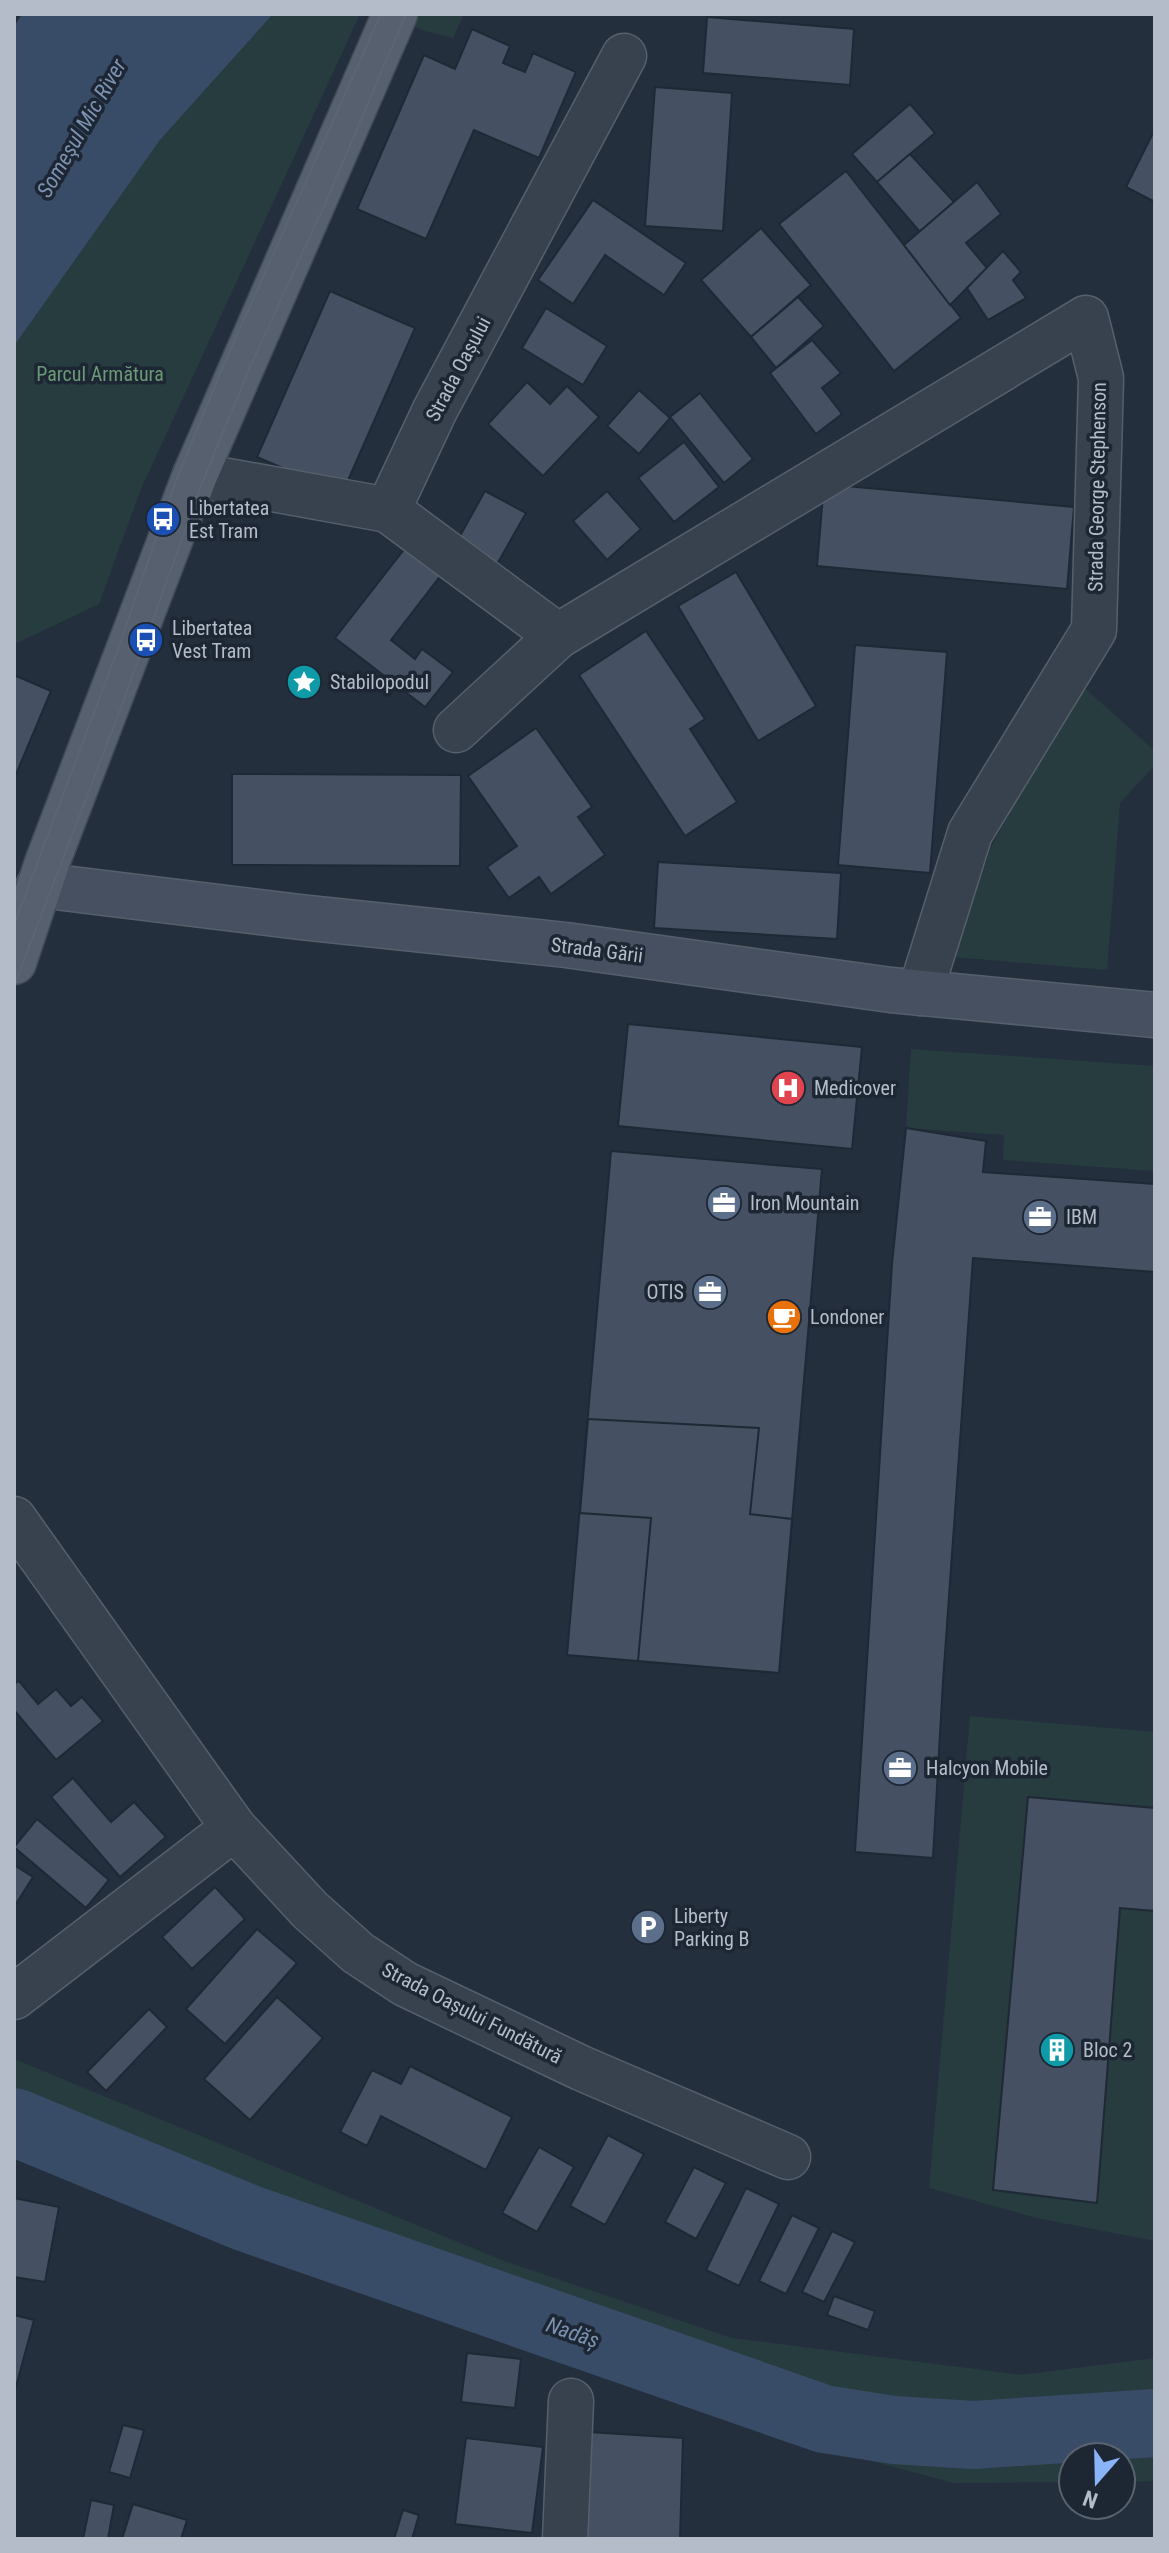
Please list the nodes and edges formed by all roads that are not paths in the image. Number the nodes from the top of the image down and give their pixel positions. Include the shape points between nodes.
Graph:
1 (395, 14) edge
2 (624, 56) dead end
3 (195, 475) junction
4 (388, 510) junction
5 (558, 636) junction
6 (456, 730) dead end
7 (49, 887) junction
8 (14, 962) edge
9 (920, 993) junction
10 (1155, 1015) edge
11 (14, 1519) edge
12 (234, 1828) junction
13 (14, 1997) edge
14 (788, 2157) dead end
15 (571, 2401) dead end
16 (565, 2539) edge

1 - 3 main road
2 - 4 street, Strada Oașului via 435,410
3 - 4 street
3 - 7 main road
4 - 5 street
5 - 6 street, Strada George Stephenson
5 - 9 street, Strada George Stephenson via 1086,318 1101,378 1094,630 970,833
7 - 8 main road
7 - 9 street, Strada Gării via 566,945
9 - 10 street, Strada Gării
11 - 12 street, Strada Oașului Fundătură
12 - 13 street
12 - 14 street, Strada Oașului Fundătură via 310,1910 358,1953 405,1984 581,2068
15 - 16 street

